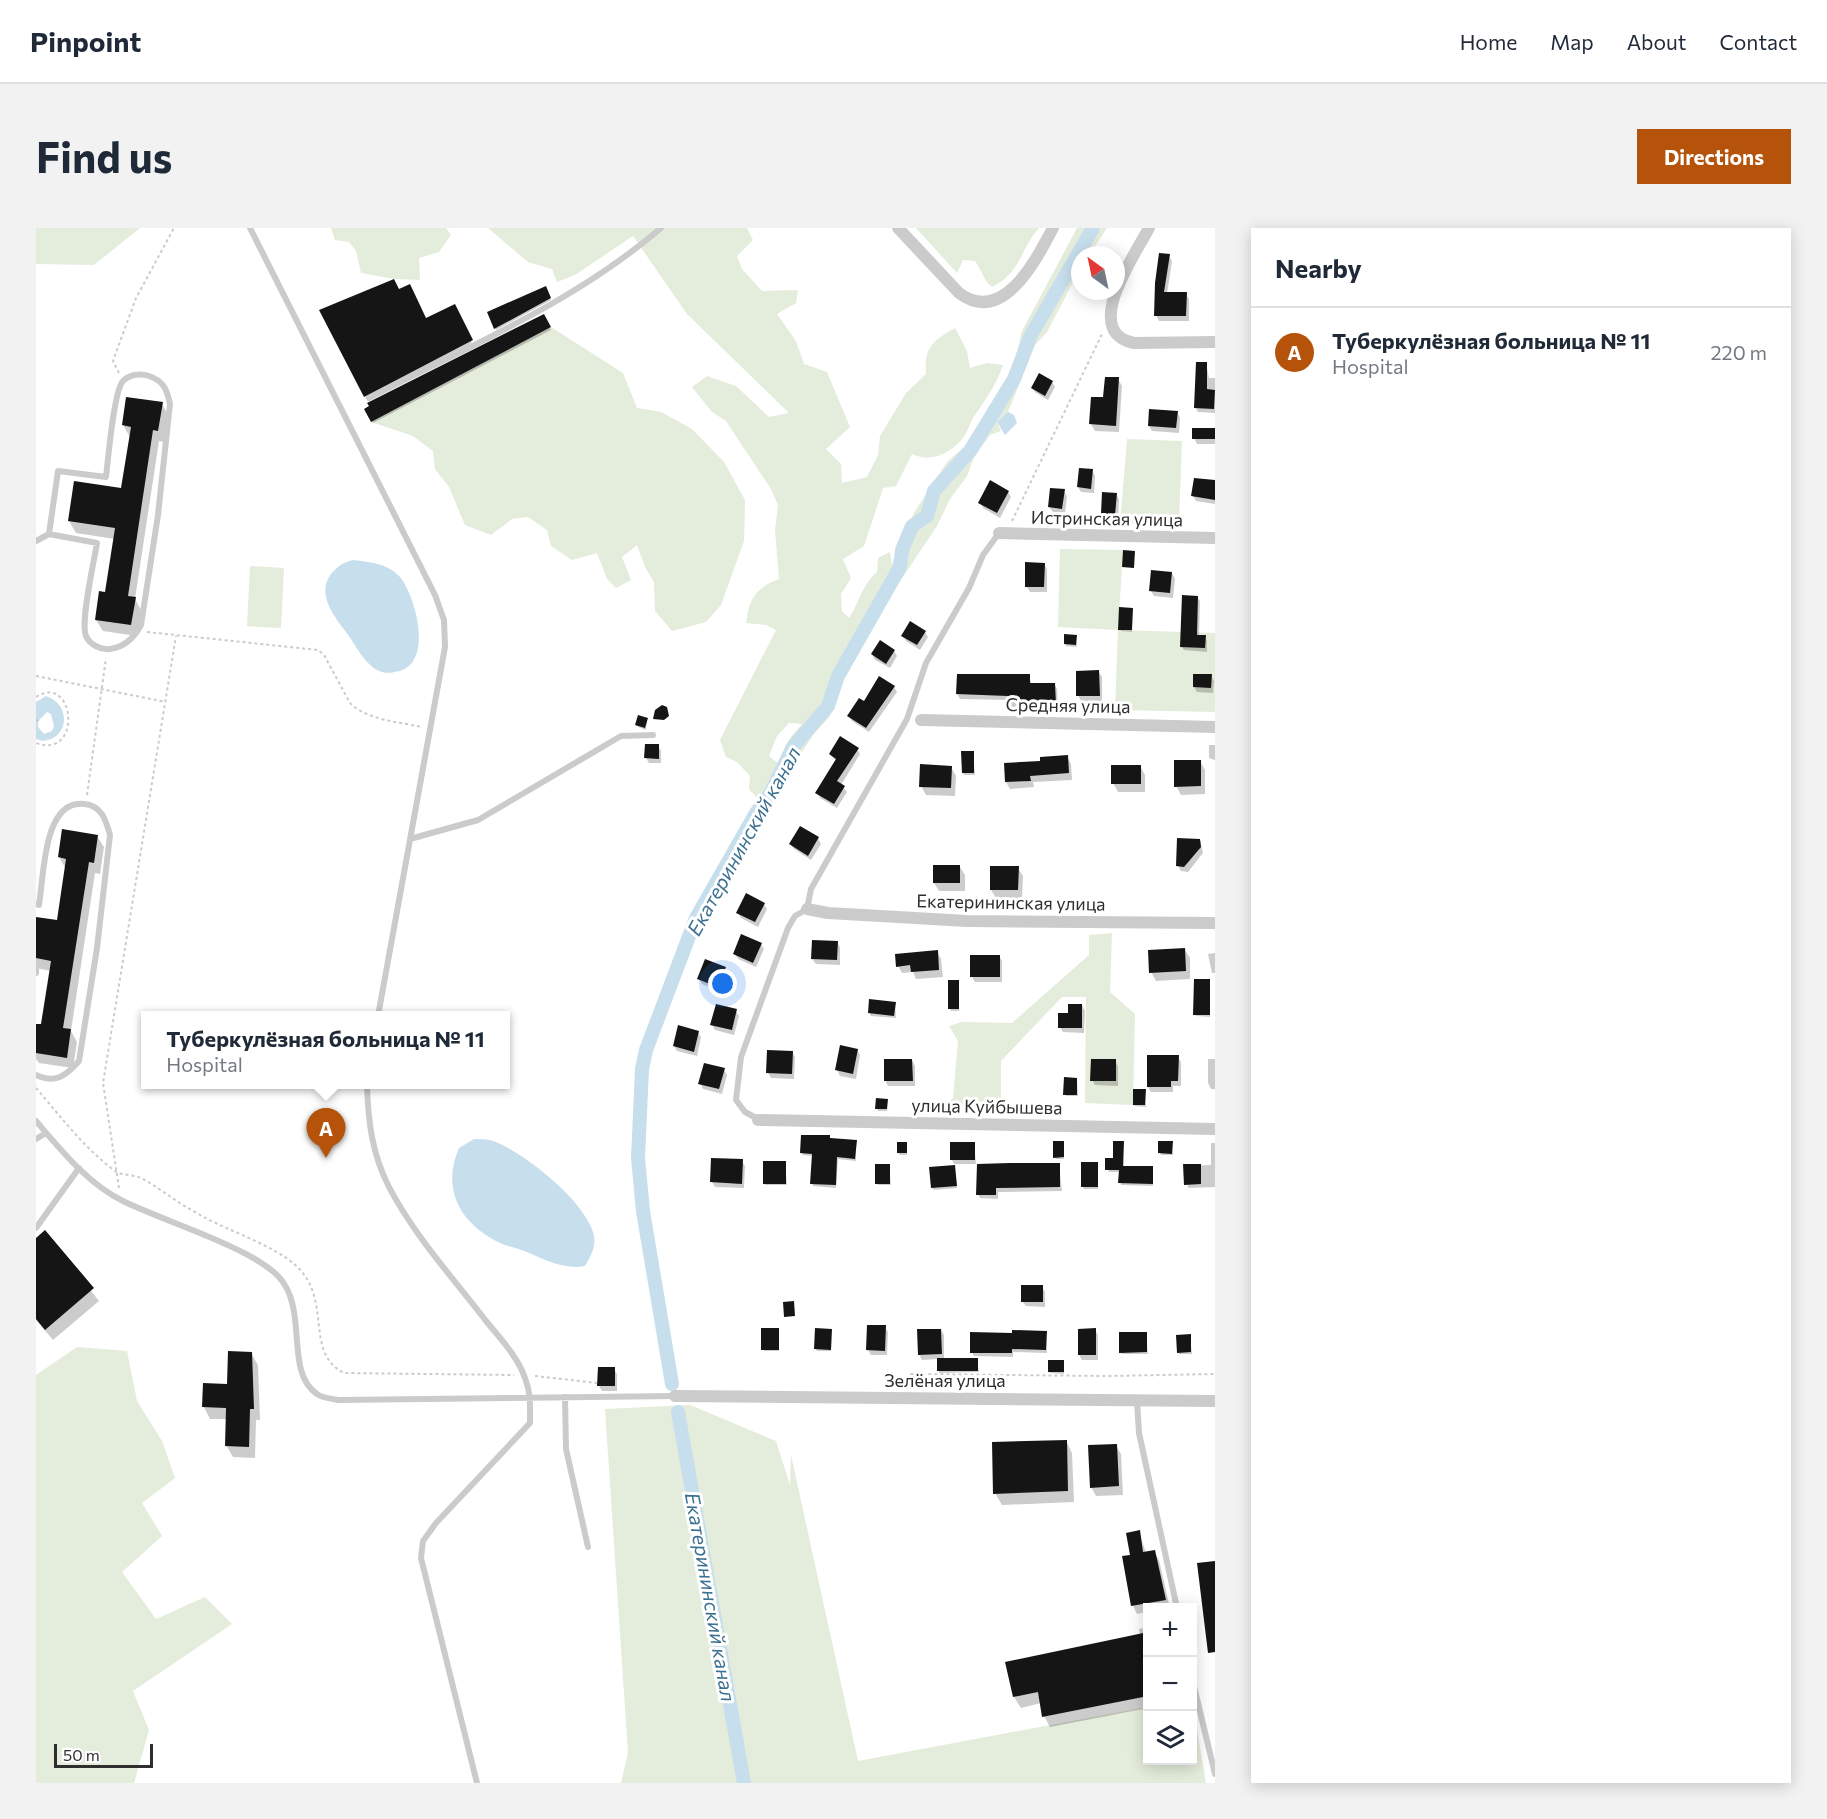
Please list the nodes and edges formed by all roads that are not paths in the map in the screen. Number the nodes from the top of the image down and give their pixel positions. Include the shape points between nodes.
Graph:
1 (250, 228) edge
2 (661, 228) edge
3 (898, 228) edge
4 (1053, 228) edge
5 (1149, 228) edge
6 (1215, 342) edge
7 (369, 398) dead end
8 (999, 533) joint
9 (49, 534) junction
10 (1215, 538) edge
11 (36, 541) edge
12 (921, 720) dead end
13 (1215, 727) edge
14 (653, 735) dead end
15 (410, 839) junction
16 (36, 904) edge
17 (807, 909) junction
18 (1215, 923) edge
19 (379, 1011) edge
20 (36, 1075) edge
21 (367, 1089) edge
22 (758, 1120) joint
23 (36, 1121) edge
24 (1215, 1128) edge
25 (46, 1133) junction
26 (36, 1139) edge
27 (79, 1168) junction
28 (36, 1228) edge
29 (531, 1396) junction
30 (675, 1396) joint
31 (565, 1397) junction
32 (1137, 1401) junction
33 (1215, 1401) edge
34 (588, 1546) dead end
35 (1176, 1603) edge
36 (1197, 1699) edge
37 (1215, 1774) edge
38 (477, 1783) edge

1 - 15 lane via 435,594 444,620 445,647
2 - 7 lane via 580,289
3 - 4 street via 958,293 970,301 983,302 1014,288
5 - 6 street via 1113,298 1110,324 1121,339 1134,343
8 - 10 street, Истринская улица
8 - 17 lane via 983,555 969,588 926,663 907,719 811,889
9 - 9 lane via 97,543 84,623 86,637 96,647 107,649 121,647 135,637 141,625 159,515 170,404 166,387 157,379 133,375 122,381 105,477 58,471
9 - 11 lane
12 - 13 street, Средняя улица
14 - 15 lane via 621,736 478,820
15 - 19 lane
16 - 20 lane via 57,814 70,805 98,808 110,835 79,1061 67,1075 54,1080
17 - 18 street, Екатерининская улица via 967,921
17 - 22 lane via 795,916 788,928 741,1057 736,1100
21 - 29 lane via 373,1146 390,1188 412,1224 508,1349
22 - 24 street, улица Куйбышева
23 - 25 lane
25 - 26 lane
25 - 27 lane
27 - 28 lane
27 - 29 lane via 120,1200 255,1259 277,1275 290,1290 295,1307 304,1383 318,1395 339,1400
29 - 31 lane
29 - 38 lane via 530,1423 423,1540 421,1558
30 - 31 lane
30 - 32 street, Зелёная улица
31 - 34 lane via 566,1449
32 - 33 street, Зелёная улица
32 - 35 lane via 1139,1433
36 - 37 lane

